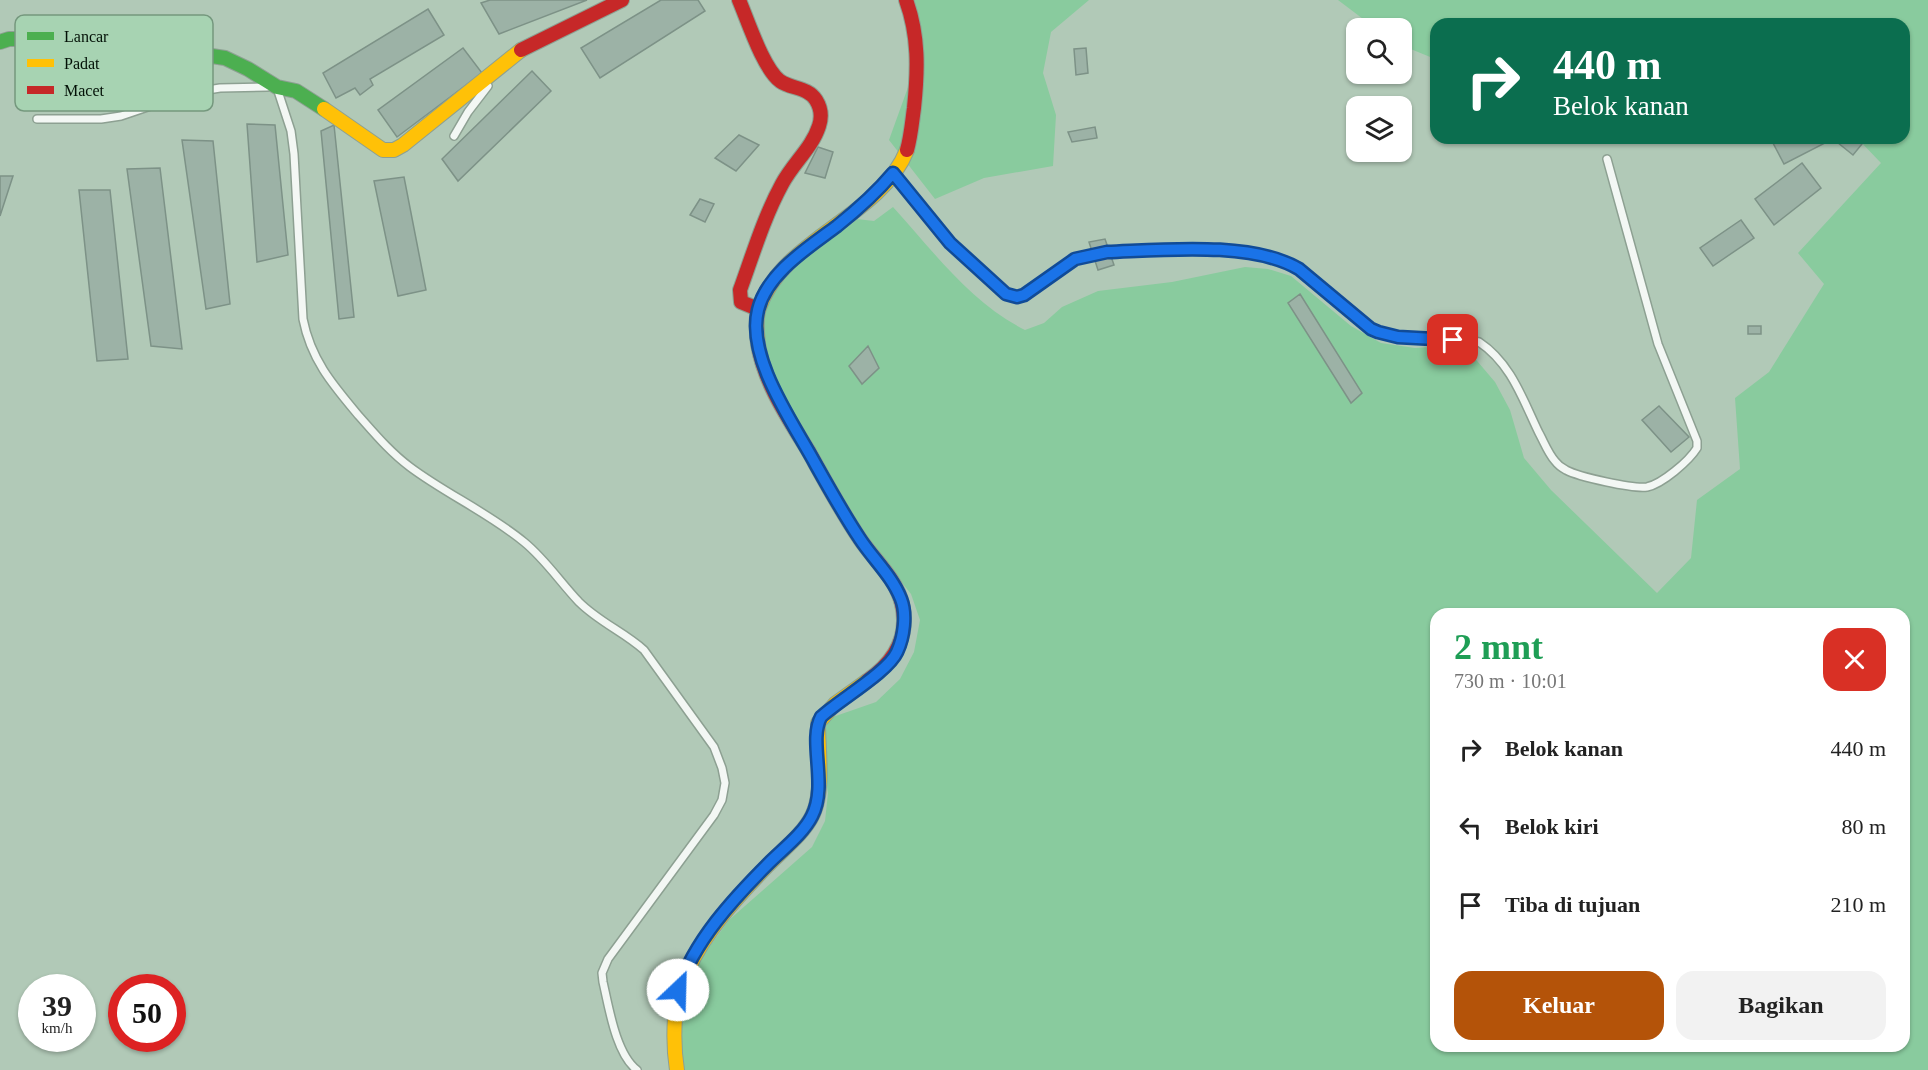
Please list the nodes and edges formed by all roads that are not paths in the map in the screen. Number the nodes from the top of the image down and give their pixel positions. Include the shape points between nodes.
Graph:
1 (622, 0) edge
2 (739, 0) edge
3 (906, 0) edge
4 (15, 39) edge
5 (0, 42) edge
6 (525, 47) junction
7 (213, 56) edge
8 (277, 87) junction
9 (213, 89) edge
10 (137, 111) edge
11 (37, 120) dead end
12 (454, 136) dead end
13 (1607, 159) dead end
14 (893, 173) junction
15 (758, 309) junction
16 (637, 1070) edge
17 (677, 1070) edge

1 - 6 main road
2 - 15 main road via 769,69 784,83 815,98 821,121 814,139 776,195 740,290 741,302
3 - 14 main road via 917,40 918,66 911,140
4 - 5 main road
6 - 8 main road via 394,150 383,150 310,99
6 - 12 lane via 481,95
7 - 8 main road via 248,69
8 - 9 lane
8 - 16 lane via 294,154 306,337 330,381 388,449 411,468 500,523 543,559 599,620 644,651 714,747 722,768 722,800 714,815 608,958 602,973 622,1053
10 - 11 lane via 101,119
13 - 14 lane via 1658,344 1697,441 1697,448 1687,461 1646,487 1588,477 1560,466 1550,454 1508,369 1484,346 1472,341 1398,337 1378,332 1287,262 1206,249 1107,252 1075,259 1024,295 1011,296 941,234
14 - 15 main road via 863,204 782,270
15 - 17 main road via 757,342 768,377 835,500 896,588 902,600 904,621 893,659 828,710 818,723 819,785 817,803 808,823 710,930 681,981 674,1050

